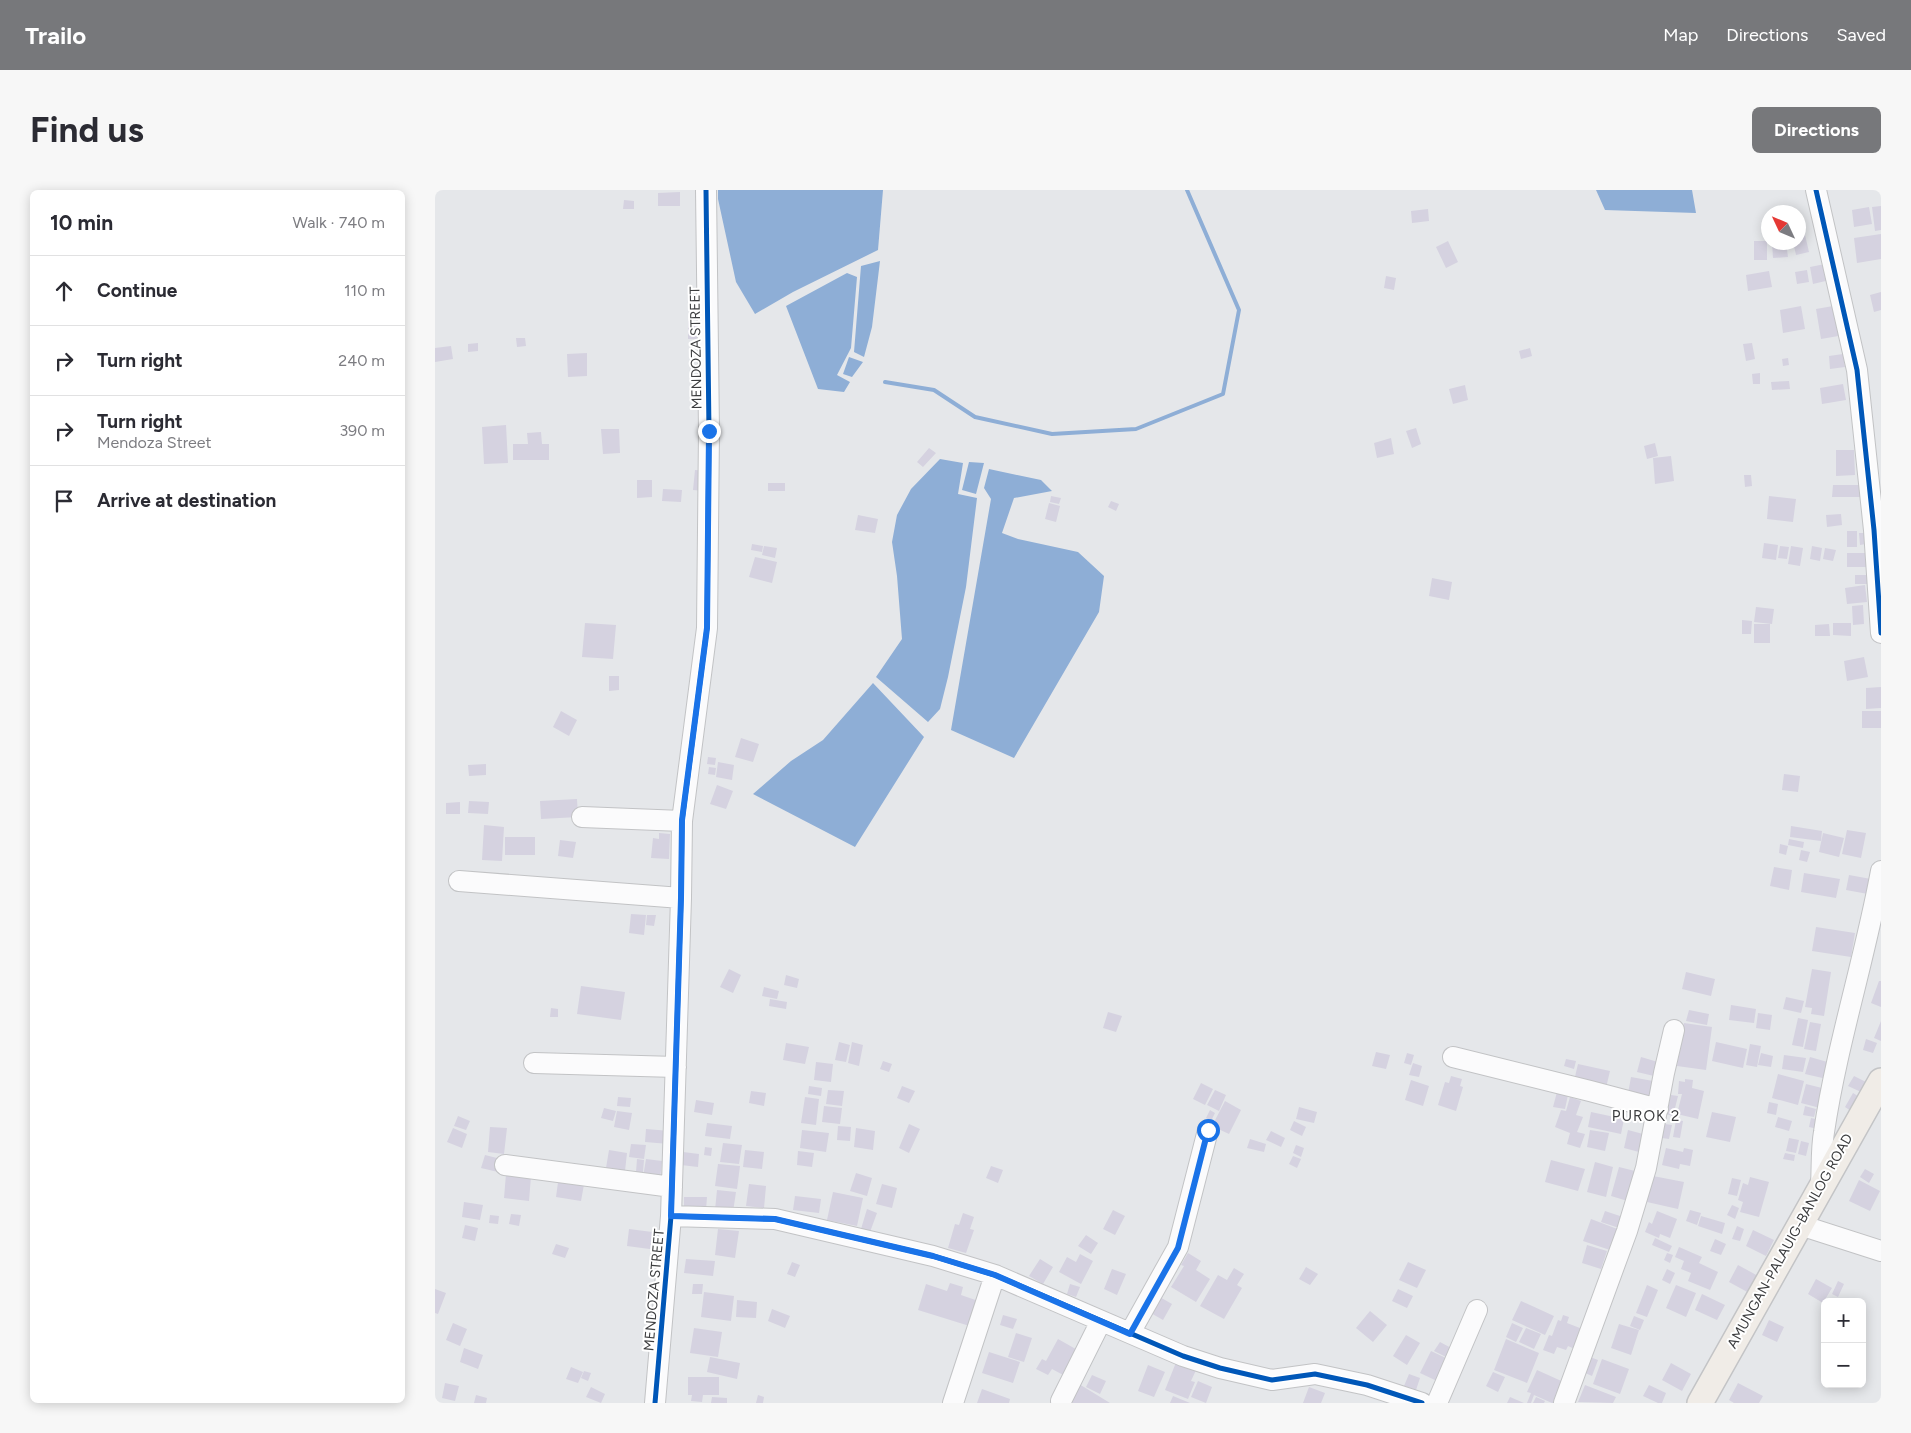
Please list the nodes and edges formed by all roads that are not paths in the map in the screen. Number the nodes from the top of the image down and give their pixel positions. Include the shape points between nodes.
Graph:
1 (706, 190) edge
2 (1816, 190) edge
3 (1881, 632) edge
4 (582, 817) dead end
5 (682, 820) junction
6 (1881, 871) edge
7 (459, 881) dead end
8 (681, 898) junction
9 (1674, 1030) dead end
10 (1453, 1057) dead end
11 (534, 1063) dead end
12 (676, 1067) junction
13 (1881, 1080) edge
14 (1657, 1109) junction
15 (1208, 1130) dead end
16 (505, 1165) dead end
17 (1821, 1185) junction
18 (672, 1187) junction
19 (671, 1216) junction
20 (1800, 1225) junction
21 (1881, 1251) edge
22 (995, 1275) junction
23 (1477, 1310) dead end
24 (1101, 1321) junction
25 (1130, 1334) junction
26 (1061, 1401) dead end
27 (655, 1403) edge
28 (953, 1403) edge
29 (1421, 1403) edge
30 (1437, 1403) edge
31 (1564, 1403) edge
32 (1700, 1403) edge

1 - 5 street, MENDOZA STREET via 707,628
2 - 3 street via 1857,370
4 - 5 street
5 - 8 street, MENDOZA STREET
6 - 17 street via 1824,1133
7 - 8 street
8 - 12 street, MENDOZA STREET
9 - 14 street
10 - 14 street
11 - 12 street
12 - 18 street, MENDOZA STREET
13 - 17 main road, AMUNGAN-PALAUIG-BANLOG ROAD
14 - 31 street via 1646,1168 1627,1231
15 - 25 street via 1178,1248
16 - 18 street
17 - 20 main road, AMUNGAN-PALAUIG-BANLOG ROAD
18 - 19 street, MENDOZA STREET
19 - 22 street via 775,1219 933,1256
19 - 27 street, MENDOZA STREET
20 - 21 street
20 - 32 main road, AMUNGAN-PALAUIG-BANLOG ROAD
22 - 24 street
22 - 28 street
23 - 30 street
24 - 25 street
24 - 26 street
25 - 29 street via 1220,1368 1272,1380 1315,1374 1367,1385

